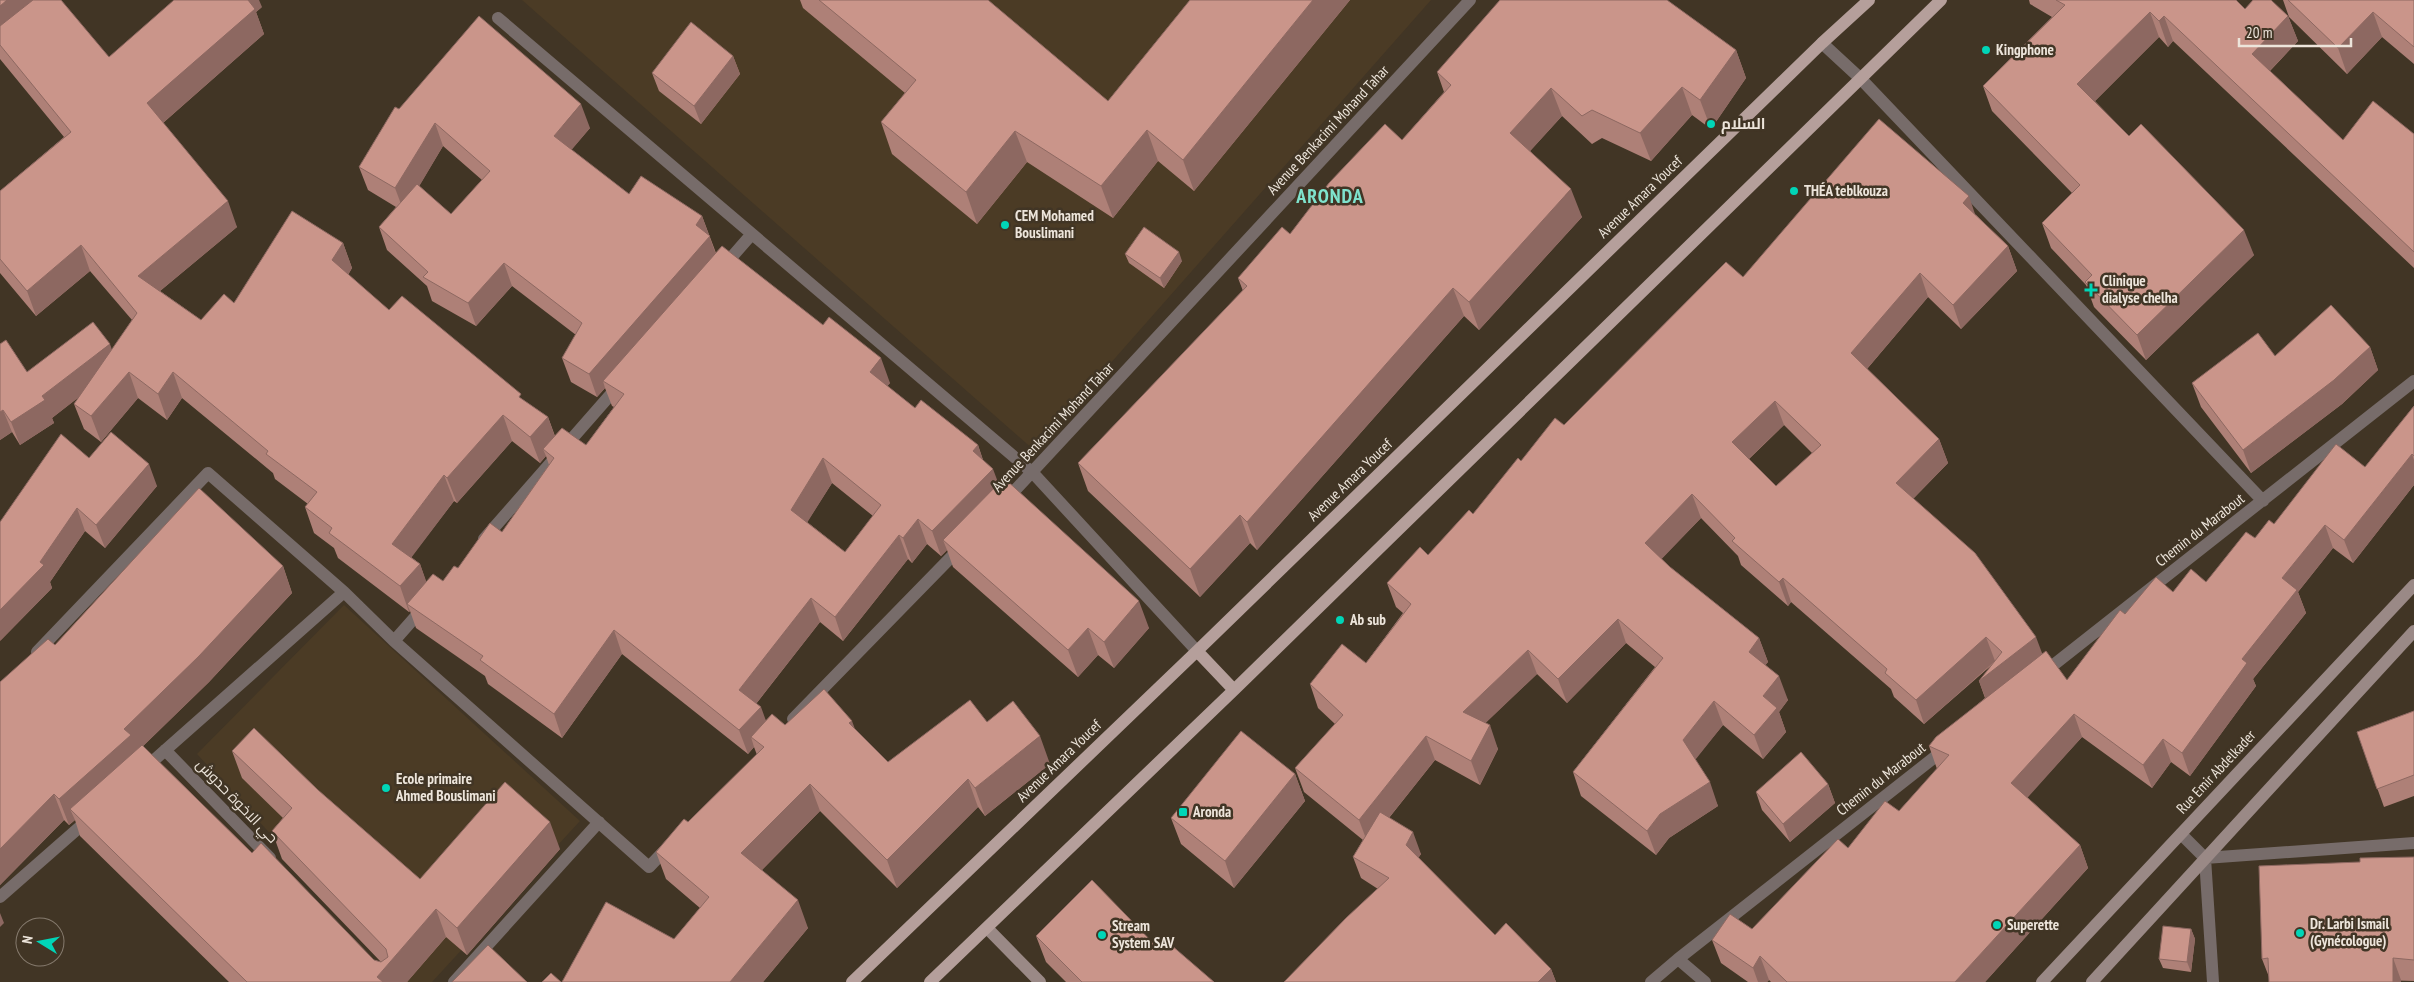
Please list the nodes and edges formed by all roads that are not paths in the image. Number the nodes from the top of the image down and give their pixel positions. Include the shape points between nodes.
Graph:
1 (1470, 0) edge
2 (1869, 0) edge
3 (1941, 0) edge
4 (498, 18) dead end
5 (1822, 43) junction
6 (1861, 80) junction
7 (751, 235) junction
8 (712, 280) edge
9 (628, 375) edge
10 (2414, 381) edge
11 (1033, 473) junction
12 (2263, 501) junction
13 (999, 508) edge
14 (971, 536) edge
15 (478, 545) edge
16 (2414, 585) edge
17 (344, 592) junction
18 (433, 597) edge
19 (2414, 631) edge
20 (394, 641) junction
21 (1197, 651) junction
22 (27, 663) edge
23 (2029, 684) edge
24 (1234, 690) junction
25 (786, 726) edge
26 (1958, 739) edge
27 (165, 750) junction
28 (136, 776) edge
29 (100, 808) edge
30 (599, 822) junction
31 (2181, 834) junction
32 (676, 838) edge
33 (2414, 843) edge
34 (2205, 858) junction
35 (281, 870) edge
36 (0, 898) edge
37 (986, 928) junction
38 (1678, 959) junction
39 (454, 982) edge
40 (852, 982) edge
41 (930, 982) edge
42 (1040, 982) edge
43 (1651, 982) edge
44 (1704, 982) edge
45 (2042, 982) edge
46 (2092, 982) edge
47 (2213, 982) edge

1 - 11 street, Avenue Benkacimi Mohand Tahar
2 - 5 main road, Avenue Amara Youcef
3 - 6 main road
4 - 7 street
5 - 6 street
5 - 21 main road, Avenue Amara Youcef
6 - 12 street
6 - 24 main road
7 - 8 street
7 - 11 street
9 - 15 street
10 - 12 street, Chemin du Marabout
11 - 13 street, Avenue Benkacimi Mohand Tahar
11 - 21 street
12 - 23 street, Chemin du Marabout
14 - 25 street
16 - 31 street, Rue Emir Abdelkader
17 - 20 street
17 - 22 street via 208,473
17 - 27 street
18 - 20 street
19 - 34 street
20 - 30 street
21 - 24 main road
21 - 40 main road, Avenue Amara Youcef
24 - 37 main road
26 - 38 street, Chemin du Marabout
27 - 28 street
27 - 35 street, حي الاخوة حدوش
29 - 36 street
30 - 32 street via 649,867
30 - 39 street
31 - 34 street
31 - 45 street, Rue Emir Abdelkader
33 - 34 street
34 - 46 street
34 - 47 street
37 - 41 main road
37 - 42 street
38 - 43 street, Chemin du Marabout
38 - 44 street

